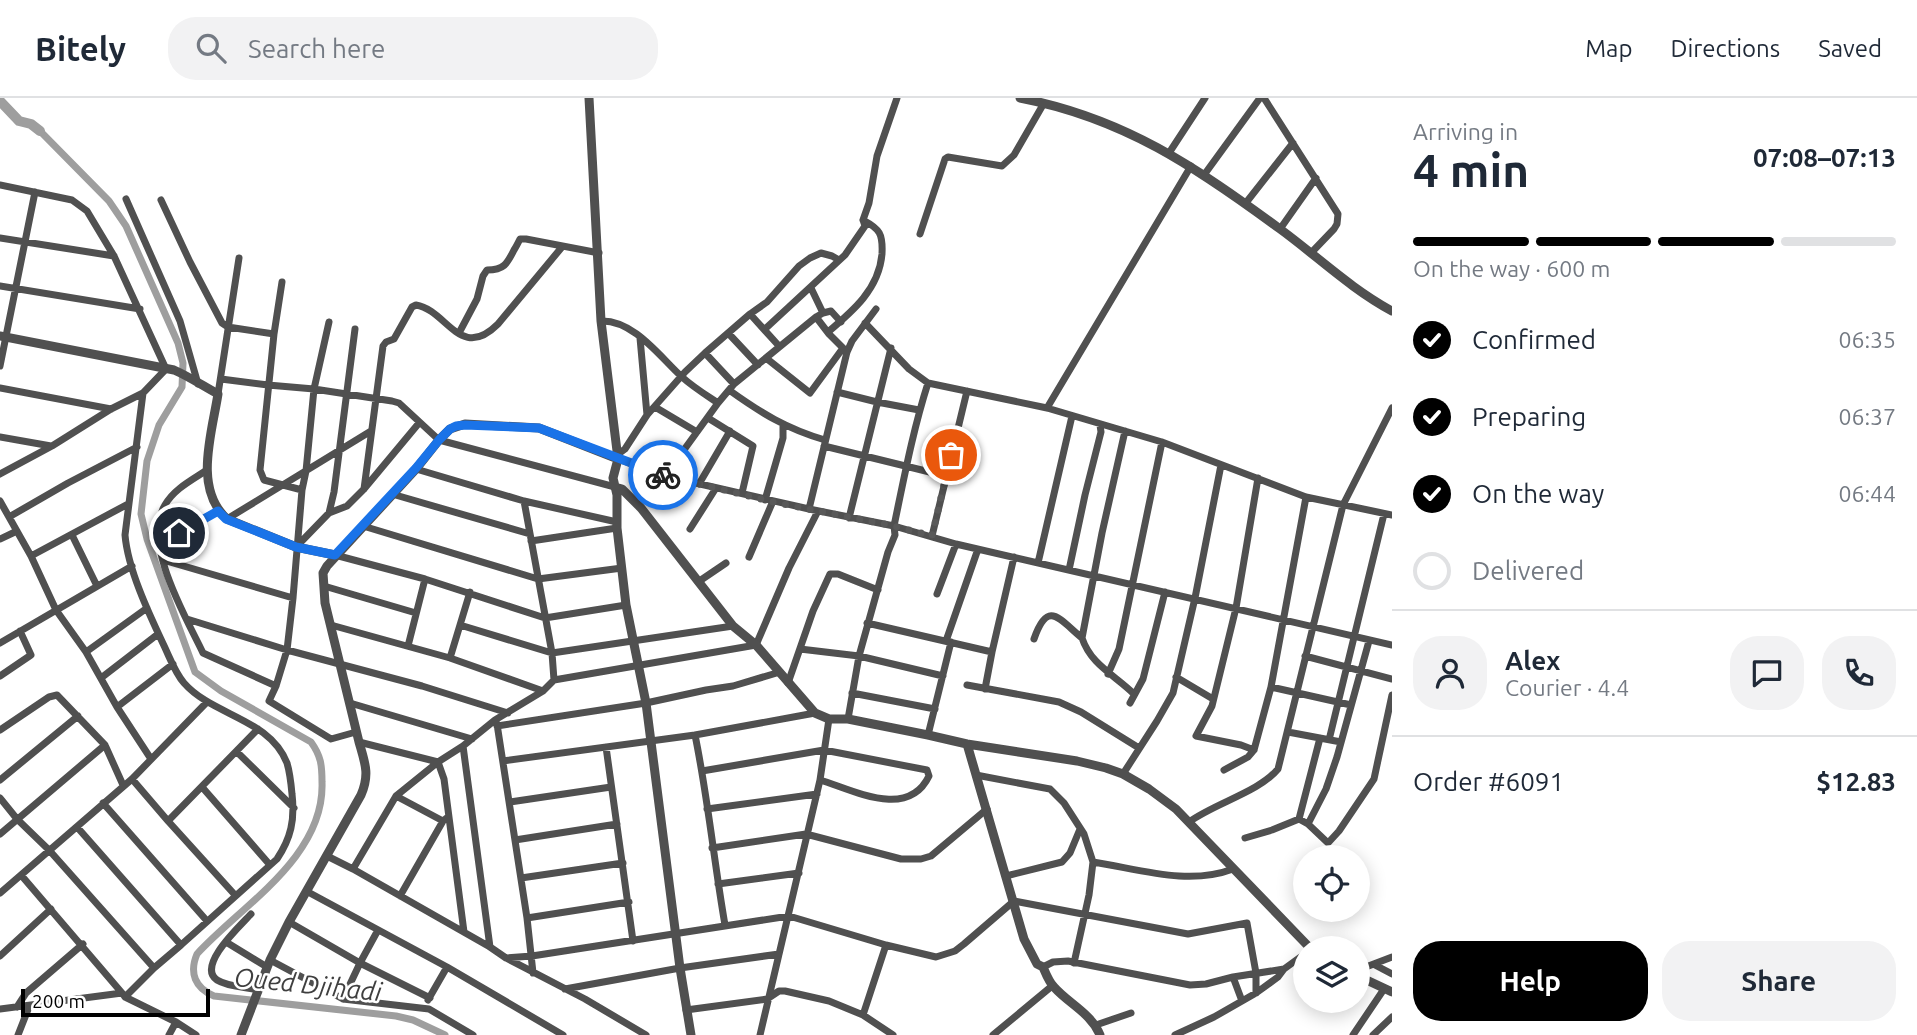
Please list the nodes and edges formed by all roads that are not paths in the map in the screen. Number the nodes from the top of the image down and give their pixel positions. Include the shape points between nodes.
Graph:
1 (590, 98) edge
2 (897, 98) edge
3 (1020, 98) edge
4 (1205, 98) edge
5 (1262, 98) edge
6 (1044, 103) junction
7 (1293, 143) junction
8 (1169, 153) junction
9 (1191, 166) junction
10 (1204, 175) junction
11 (1316, 178) junction
12 (0, 186) edge
13 (35, 192) junction
14 (126, 199) dead end
15 (161, 200) dead end
16 (1245, 204) junction
17 (863, 220) junction
18 (1280, 229) junction
19 (920, 234) dead end
20 (0, 238) edge
21 (24, 243) junction
22 (562, 247) junction
23 (599, 253) junction
24 (1311, 253) junction
25 (114, 256) junction
26 (239, 258) dead end
27 (839, 260) junction
28 (282, 282) dead end
29 (0, 286) edge
30 (811, 288) junction
31 (15, 289) junction
32 (140, 309) junction
33 (877, 309) dead end
34 (1392, 310) edge
35 (750, 314) junction
36 (819, 315) junction
37 (601, 321) junction
38 (329, 322) dead end
39 (841, 322) junction
40 (865, 323) junction
41 (228, 327) junction
42 (355, 329) dead end
43 (765, 330) junction
44 (828, 332) junction
45 (459, 333) junction
46 (274, 334) junction
47 (729, 334) junction
48 (3, 337) edge
49 (640, 338) junction
50 (779, 346) junction
51 (891, 348) junction
52 (846, 350) junction
53 (705, 353) junction
54 (766, 358) junction
55 (758, 365) junction
56 (0, 366) edge
57 (170, 370) junction
58 (681, 377) junction
59 (221, 379) junction
60 (928, 383) junction
61 (198, 384) junction
62 (268, 386) junction
63 (731, 387) junction
64 (0, 388) edge
65 (314, 389) junction
66 (967, 391) junction
67 (837, 392) junction
68 (143, 393) junction
69 (218, 394) junction
70 (346, 394) junction
71 (375, 397) junction
72 (877, 402) junction
73 (718, 403) junction
74 (655, 407) junction
75 (1047, 408) junction
76 (1392, 408) edge
77 (110, 409) junction
78 (919, 410) junction
79 (647, 415) junction
80 (1072, 416) junction
81 (708, 418) junction
82 (419, 423) junction
83 (783, 425) junction
84 (1100, 425) junction
85 (371, 431) junction
86 (730, 431) junction
87 (697, 432) junction
88 (1125, 432) junction
89 (0, 437) edge
90 (439, 440) junction
91 (1162, 442) junction
92 (825, 443) junction
93 (52, 446) junction
94 (136, 447) junction
95 (339, 450) junction
96 (864, 456) junction
97 (618, 457) junction
98 (907, 465) junction
99 (1221, 465) junction
100 (416, 468) junction
101 (207, 470) junction
102 (306, 471) junction
103 (0, 474) edge
104 (665, 476) junction
105 (946, 476) junction
106 (1258, 478) junction
107 (699, 484) junction
108 (281, 485) junction
109 (615, 487) junction
110 (716, 488) junction
111 (302, 489) junction
112 (364, 489) junction
113 (742, 493) junction
114 (392, 494) junction
115 (1306, 497) junction
116 (0, 501) edge
117 (524, 501) junction
118 (769, 501) junction
119 (128, 504) junction
120 (1343, 505) junction
121 (814, 510) junction
122 (218, 511) junction
123 (329, 513) junction
124 (1388, 515) edge
125 (9, 517) junction
126 (849, 517) junction
127 (226, 519) junction
128 (617, 525) junction
129 (363, 526) junction
130 (894, 526) junction
131 (690, 529) dead end
132 (17, 531) junction
133 (72, 535) junction
134 (932, 536) junction
135 (531, 537) junction
136 (0, 539) edge
137 (160, 544) junction
138 (956, 544) junction
139 (296, 547) junction
140 (978, 549) junction
141 (335, 555) junction
142 (31, 556) junction
143 (748, 556) dead end
144 (1014, 557) junction
145 (163, 560) junction
146 (726, 563) dead end
147 (1038, 563) junction
148 (132, 566) junction
149 (622, 568) junction
150 (1069, 570) junction
151 (1094, 577) junction
152 (425, 579) junction
153 (538, 579) junction
154 (698, 582) junction
155 (1132, 585) junction
156 (97, 586) junction
157 (324, 586) junction
158 (878, 590) junction
159 (470, 592) junction
160 (1164, 592) junction
161 (937, 594) dead end
162 (293, 598) junction
163 (1195, 598) junction
164 (626, 605) junction
165 (147, 608) junction
166 (1236, 608) junction
167 (56, 610) junction
168 (416, 613) junction
169 (545, 618) junction
170 (187, 619) junction
171 (1284, 619) junction
172 (867, 624) junction
173 (331, 625) junction
174 (460, 625) junction
175 (733, 626) junction
176 (1314, 626) junction
177 (20, 631) junction
178 (158, 634) junction
179 (1355, 636) junction
180 (1082, 638) junction
181 (1034, 639) dead end
182 (948, 641) junction
183 (1369, 641) junction
184 (634, 642) junction
185 (0, 643) edge
186 (756, 645) junction
187 (1392, 645) edge
188 (408, 646) junction
189 (800, 649) junction
190 (286, 650) junction
191 (992, 652) junction
192 (86, 653) junction
193 (552, 653) junction
194 (859, 656) junction
195 (1305, 656) junction
196 (450, 658) junction
197 (173, 664) junction
198 (341, 665) junction
199 (639, 665) junction
200 (1346, 666) junction
201 (1361, 670) junction
202 (780, 672) junction
203 (1108, 674) junction
204 (0, 676) edge
205 (943, 676) junction
206 (1176, 677) junction
207 (101, 678) junction
208 (1392, 679) edge
209 (555, 680) junction
210 (788, 683) junction
211 (967, 685) dead end
212 (276, 686) junction
213 (1271, 687) junction
214 (985, 689) junction
215 (543, 691) junction
216 (1297, 692) junction
217 (852, 693) junction
218 (1134, 694) junction
219 (1392, 695) edge
220 (1213, 699) junction
221 (206, 702) junction
222 (1337, 702) junction
223 (350, 703) junction
224 (646, 703) junction
225 (1130, 703) dead end
226 (1351, 705) junction
227 (117, 707) junction
228 (935, 709) junction
229 (508, 713) junction
230 (815, 713) junction
231 (78, 716) junction
232 (829, 719) junction
233 (848, 719) junction
234 (496, 723) junction
235 (258, 729) junction
236 (0, 730) edge
237 (1287, 732) junction
238 (695, 735) junction
239 (928, 735) junction
240 (358, 737) junction
241 (472, 739) junction
242 (1325, 739) junction
243 (652, 741) junction
244 (1341, 743) junction
245 (967, 744) junction
246 (106, 745) junction
247 (463, 746) junction
248 (606, 747) junction
249 (1139, 748) junction
250 (824, 750) junction
251 (1254, 750) junction
252 (237, 752) junction
253 (151, 759) junction
254 (503, 761) junction
255 (438, 762) junction
256 (1224, 770) dead end
257 (702, 771) junction
258 (1123, 774) junction
259 (976, 775) junction
260 (132, 779) junction
261 (0, 780) edge
262 (820, 780) junction
263 (123, 785) junction
264 (202, 787) junction
265 (611, 787) junction
266 (817, 794) junction
267 (396, 796) junction
268 (0, 798) edge
269 (103, 803) junction
270 (510, 803) junction
271 (294, 808) junction
272 (707, 809) junction
273 (987, 809) junction
274 (17, 819) junction
275 (446, 819) junction
276 (1299, 820) junction
277 (168, 821) junction
278 (1189, 822) junction
279 (617, 824) junction
280 (1308, 824) junction
281 (77, 827) junction
282 (1080, 829) junction
283 (0, 834) edge
284 (806, 834) junction
285 (1245, 838) dead end
286 (515, 840) junction
287 (712, 848) junction
288 (49, 850) junction
289 (327, 856) junction
290 (1093, 862) junction
291 (623, 863) junction
292 (270, 865) junction
293 (353, 869) junction
294 (1233, 869) junction
295 (799, 873) junction
296 (22, 875) junction
297 (1006, 876) junction
298 (521, 878) junction
299 (718, 884) junction
300 (308, 892) junction
301 (0, 893) edge
302 (235, 895) junction
303 (400, 896) junction
304 (1014, 901) junction
305 (629, 902) junction
306 (51, 909) junction
307 (251, 914) dead end
308 (1085, 914) junction
309 (789, 916) junction
310 (527, 918) junction
311 (207, 921) junction
312 (289, 922) junction
313 (724, 925) junction
314 (378, 930) junction
315 (464, 932) junction
316 (676, 934) junction
317 (1298, 936) edge
318 (634, 941) junction
319 (226, 942) junction
320 (83, 944) junction
321 (886, 945) junction
322 (181, 946) junction
323 (491, 947) junction
324 (779, 954) junction
325 (0, 956) edge
326 (532, 956) junction
327 (1392, 957) edge
328 (506, 958) junction
329 (1074, 962) junction
330 (1293, 962) edge
331 (360, 963) junction
332 (269, 964) junction
333 (1375, 965) junction
334 (1370, 966) edge
335 (447, 967) junction
336 (1043, 967) junction
337 (154, 968) junction
338 (680, 968) junction
339 (1284, 969) junction
340 (533, 973) junction
341 (1256, 973) junction
342 (1392, 974) edge
343 (1233, 977) junction
344 (1370, 982) edge
345 (1052, 986) junction
346 (564, 989) junction
347 (1388, 991) edge
348 (258, 992) junction
349 (1256, 993) junction
350 (124, 995) junction
351 (430, 998) junction
352 (343, 999) junction
353 (768, 999) junction
354 (1242, 1002) junction
355 (17, 1007) junction
356 (29, 1007) junction
357 (424, 1007) junction
358 (2, 1009) edge
359 (686, 1010) junction
360 (1131, 1013) dead end
361 (863, 1015) junction
362 (1392, 1017) edge
363 (0, 1020) edge
364 (176, 1022) junction
365 (1098, 1030) edge
366 (18, 1035) edge
367 (169, 1035) edge
368 (196, 1035) edge
369 (241, 1035) edge
370 (472, 1035) edge
371 (563, 1035) edge
372 (646, 1035) edge
373 (691, 1035) edge
374 (760, 1035) edge
375 (893, 1035) edge
376 (993, 1035) edge
377 (1175, 1035) edge
378 (1353, 1035) edge
379 (1373, 1035) edge

1 - 23 street
2 - 17 street via 877,156
3 - 6 street
4 - 8 street
5 - 7 street
5 - 10 street
6 - 8 street via 1122,129
6 - 19 street via 1014,155 1002,166 945,159
7 - 11 street
7 - 16 street
8 - 9 street
9 - 10 street
9 - 75 street
10 - 16 street
11 - 18 street
11 - 24 street via 1338,219
12 - 13 street
13 - 21 street
13 - 25 street via 82,206
14 - 61 street via 175,308
15 - 41 street
16 - 18 street
17 - 27 street via 865,226
17 - 39 street via 882,238 881,267 870,290
18 - 24 street
20 - 21 street
21 - 25 street
21 - 31 street
22 - 23 street
22 - 45 street via 489,332 473,338
22 - 45 street via 520,239 504,267 487,270 483,276
23 - 37 street
24 - 34 street
25 - 32 street
26 - 41 street
27 - 30 street
27 - 35 street via 821,253 810,258
28 - 46 street
29 - 31 street
30 - 36 street
30 - 43 street
31 - 32 street
31 - 48 street
32 - 57 street
33 - 40 street
35 - 43 street
35 - 47 street
36 - 39 street via 831,311
36 - 44 street
36 - 50 street
37 - 49 street via 625,327
37 - 97 street
38 - 65 street
39 - 44 street
40 - 51 street
40 - 52 street
41 - 46 street
41 - 59 street
42 - 70 street
43 - 50 street
44 - 52 street
45 - 71 street via 424,307 412,307 394,339 383,346
46 - 62 street
47 - 53 street
47 - 55 street
48 - 56 street
48 - 57 street
49 - 58 street
49 - 79 street
50 - 54 street
51 - 60 street
51 - 72 street
52 - 54 street via 810,393
52 - 67 street
53 - 58 street
53 - 63 street
54 - 55 street
55 - 63 street
57 - 61 street
57 - 68 street
58 - 73 street
58 - 74 street
59 - 62 street
59 - 69 street
60 - 66 street
60 - 78 street
61 - 69 street
62 - 65 street
62 - 108 street via 260,470 264,480
63 - 73 street
63 - 83 street
64 - 77 street
65 - 70 street
65 - 102 street
66 - 75 street
66 - 105 street
67 - 72 street
67 - 92 street
68 - 77 street
68 - 94 street
69 - 101 street
70 - 71 street
70 - 95 street
71 - 82 street via 399,403
71 - 85 street
72 - 78 street
72 - 96 street
73 - 81 street
74 - 79 street
74 - 87 street
75 - 80 street
76 - 120 street
77 - 93 street
78 - 98 street
79 - 97 street
80 - 84 street
80 - 147 street
81 - 86 street
81 - 87 street
82 - 90 street
82 - 112 street
83 - 92 street
83 - 118 street
84 - 88 street
84 - 150 street
85 - 95 street
85 - 112 street
86 - 107 street
86 - 113 street via 753,446
87 - 104 street
88 - 91 street
88 - 151 street
89 - 93 street
90 - 97 street via 450,429 465,425 520,426 550,431
90 - 100 street
90 - 109 street
91 - 99 street
91 - 155 street
92 - 96 street
92 - 121 street
93 - 103 street
94 - 119 street
94 - 125 street
95 - 102 street
95 - 123 street
96 - 98 street
96 - 126 street
97 - 104 street
97 - 109 street
98 - 105 street
98 - 130 street
99 - 106 street
99 - 163 street
100 - 114 street
100 - 117 street
101 - 122 street
101 - 137 street via 164,506
102 - 108 street
102 - 111 street
104 - 107 street
105 - 134 street
106 - 115 street
106 - 166 street
107 - 110 street
108 - 111 street
108 - 127 street
109 - 128 street
109 - 154 street via 641,508
110 - 113 street
110 - 131 street
111 - 139 street
112 - 123 street via 347,506
113 - 118 street
114 - 129 street
114 - 135 street
115 - 120 street
115 - 171 street
116 - 125 street
117 - 128 street
117 - 135 street
118 - 121 street
118 - 143 street
119 - 133 street
119 - 148 street via 125,536
120 - 124 street
120 - 176 street
121 - 126 street
121 - 186 street
122 - 127 street
122 - 137 street
123 - 139 street
124 - 179 street
125 - 132 street
126 - 130 street
127 - 139 street
128 - 135 street
128 - 149 street
129 - 141 street
129 - 153 street
130 - 134 street
130 - 158 street
132 - 136 street
132 - 142 street
133 - 142 street
133 - 156 street
134 - 138 street
135 - 153 street
137 - 145 street
138 - 140 street
138 - 161 street
139 - 141 street
139 - 162 street
140 - 144 street
140 - 182 street
141 - 152 street
141 - 157 street via 323,573
142 - 167 street
144 - 147 street
144 - 191 street
145 - 162 street
145 - 170 street
146 - 154 street
147 - 150 street
148 - 156 street
148 - 165 street
149 - 153 street
149 - 164 street
150 - 151 street
151 - 155 street
151 - 180 street
152 - 159 street
152 - 168 street
153 - 169 street
154 - 175 street
155 - 160 street
155 - 203 street via 1119,649
156 - 167 street
157 - 168 street
157 - 173 street
158 - 172 street
158 - 189 street via 830,574
159 - 169 street
159 - 174 street
160 - 163 street
160 - 218 street via 1143,679
162 - 190 street
163 - 166 street
163 - 206 street
164 - 169 street
164 - 184 street
165 - 178 street
165 - 192 street
166 - 171 street
166 - 220 street
167 - 177 street
167 - 192 street
168 - 188 street
169 - 193 street
170 - 190 street
170 - 212 street via 203,653
171 - 176 street
171 - 213 street
172 - 182 street
172 - 194 street
173 - 188 street
173 - 198 street
174 - 193 street
174 - 196 street
175 - 184 street
175 - 186 street
176 - 179 street
176 - 195 street
177 - 185 street
177 - 204 street via 31,655
178 - 197 street
178 - 207 street
179 - 183 street
179 - 200 street
180 - 181 street via 1049,615
180 - 203 street via 1086,652
182 - 191 street
182 - 205 street
183 - 187 street
183 - 201 street
184 - 193 street
184 - 199 street
186 - 199 street
186 - 202 street
188 - 196 street
189 - 194 street
189 - 210 street
190 - 198 street
190 - 212 street
191 - 214 street
192 - 207 street
193 - 209 street
194 - 205 street
194 - 217 street
195 - 200 street
195 - 216 street
196 - 215 street
197 - 221 street via 186,685
197 - 227 street
198 - 223 street
198 - 229 street
199 - 209 street
199 - 224 street
200 - 201 street
200 - 222 street
201 - 208 street
201 - 226 street
202 - 210 street
202 - 224 street
203 - 218 street
205 - 228 street
206 - 220 street
206 - 249 street via 1172,693
207 - 227 street
209 - 215 street
210 - 230 street
211 - 214 street
212 - 240 street via 269,701 331,739
213 - 216 street
213 - 251 street
214 - 249 street via 1059,702
215 - 229 street
216 - 222 street
216 - 237 street
217 - 228 street
217 - 233 street
218 - 225 street
219 - 280 street via 1374,779 1328,843
220 - 251 street via 1196,736
221 - 235 street
221 - 253 street
222 - 226 street
222 - 242 street
223 - 240 street
223 - 241 street
224 - 234 street
224 - 243 street
226 - 244 street
227 - 253 street
228 - 239 street
229 - 234 street
230 - 232 street
230 - 238 street
231 - 236 street via 55,694
231 - 246 street
231 - 261 street
232 - 233 street
232 - 250 street
233 - 239 street
234 - 241 street
234 - 254 street
235 - 252 street
235 - 271 street via 276,743 284,757
237 - 242 street
237 - 278 street via 1278,769 1269,779
238 - 243 street
238 - 257 street
239 - 245 street
240 - 255 street
240 - 289 street via 366,784
241 - 247 street
242 - 244 street
242 - 276 street
243 - 248 street
243 - 316 street
244 - 280 street
245 - 258 street via 1077,761
245 - 259 street
246 - 263 street
246 - 274 street
247 - 255 street
247 - 323 street
248 - 254 street
248 - 265 street
249 - 258 street
250 - 257 street
250 - 262 street
250 - 262 street via 927,770 929,776 907,797 889,800
251 - 256 street
252 - 264 street
252 - 271 street
253 - 260 street
254 - 270 street
255 - 267 street
255 - 275 street via 444,779
257 - 272 street
258 - 278 street via 1160,796
259 - 273 street
259 - 282 street via 1051,789
260 - 263 street
260 - 277 street
262 - 266 street
263 - 269 street
264 - 277 street
264 - 292 street
265 - 270 street
265 - 279 street
266 - 272 street
266 - 284 street
267 - 275 street
267 - 293 street
268 - 274 street
269 - 281 street
269 - 311 street
270 - 286 street
271 - 292 street via 287,843
272 - 287 street
273 - 284 street via 922,859 901,859
273 - 297 street
274 - 283 street
274 - 288 street
275 - 303 street
275 - 315 street
276 - 280 street
276 - 285 street
277 - 302 street
278 - 294 street
279 - 286 street
279 - 291 street
281 - 288 street
281 - 322 street
282 - 290 street
282 - 297 street via 1062,862
284 - 287 street
284 - 295 street
286 - 298 street
287 - 299 street
288 - 296 street
288 - 337 street
289 - 293 street
289 - 300 street
290 - 294 street via 1184,877
290 - 308 street
291 - 298 street
291 - 305 street
292 - 302 street
293 - 303 street
294 - 317 street
295 - 299 street
295 - 309 street
296 - 301 street
296 - 306 street
297 - 304 street
298 - 310 street
299 - 313 street
300 - 312 street
300 - 314 street
302 - 311 street
303 - 315 street
304 - 308 street
304 - 321 street via 955,951 941,956
304 - 336 street via 1024,939
305 - 310 street
305 - 318 street
306 - 320 street
306 - 325 street
307 - 319 street
308 - 329 street
308 - 341 street via 1188,934 1247,923
309 - 313 street
309 - 321 street
309 - 324 street
310 - 326 street
311 - 322 street
312 - 331 street
312 - 332 street
313 - 316 street
314 - 331 street
314 - 335 street
315 - 323 street
316 - 318 street
316 - 338 street
318 - 326 street
319 - 332 street
319 - 348 street via 213,958 213,976
320 - 350 street
320 - 355 street via 26,993
321 - 361 street
322 - 337 street
323 - 328 street
324 - 338 street
324 - 353 street
326 - 328 street
326 - 340 street
327 - 333 street
328 - 340 street
329 - 336 street via 1053,961
329 - 343 street via 1181,985
330 - 339 street
331 - 351 street
331 - 352 street
332 - 348 street
332 - 352 street
333 - 334 street
333 - 342 street
335 - 351 street
335 - 371 street
336 - 345 street
337 - 350 street
338 - 346 street
338 - 359 street
339 - 341 street
339 - 349 street
340 - 346 street
341 - 343 street
341 - 349 street
343 - 354 street
344 - 347 street
345 - 365 street
345 - 376 street
346 - 372 street
347 - 378 street
348 - 369 street
349 - 354 street
350 - 356 street
350 - 364 street
351 - 357 street
352 - 357 street
353 - 359 street
353 - 361 street via 785,991
353 - 374 street
354 - 377 street
355 - 356 street
355 - 358 street
356 - 366 street
357 - 370 street
358 - 363 street
359 - 373 street
360 - 365 street
361 - 375 street
362 - 379 street
364 - 367 street
364 - 368 street

